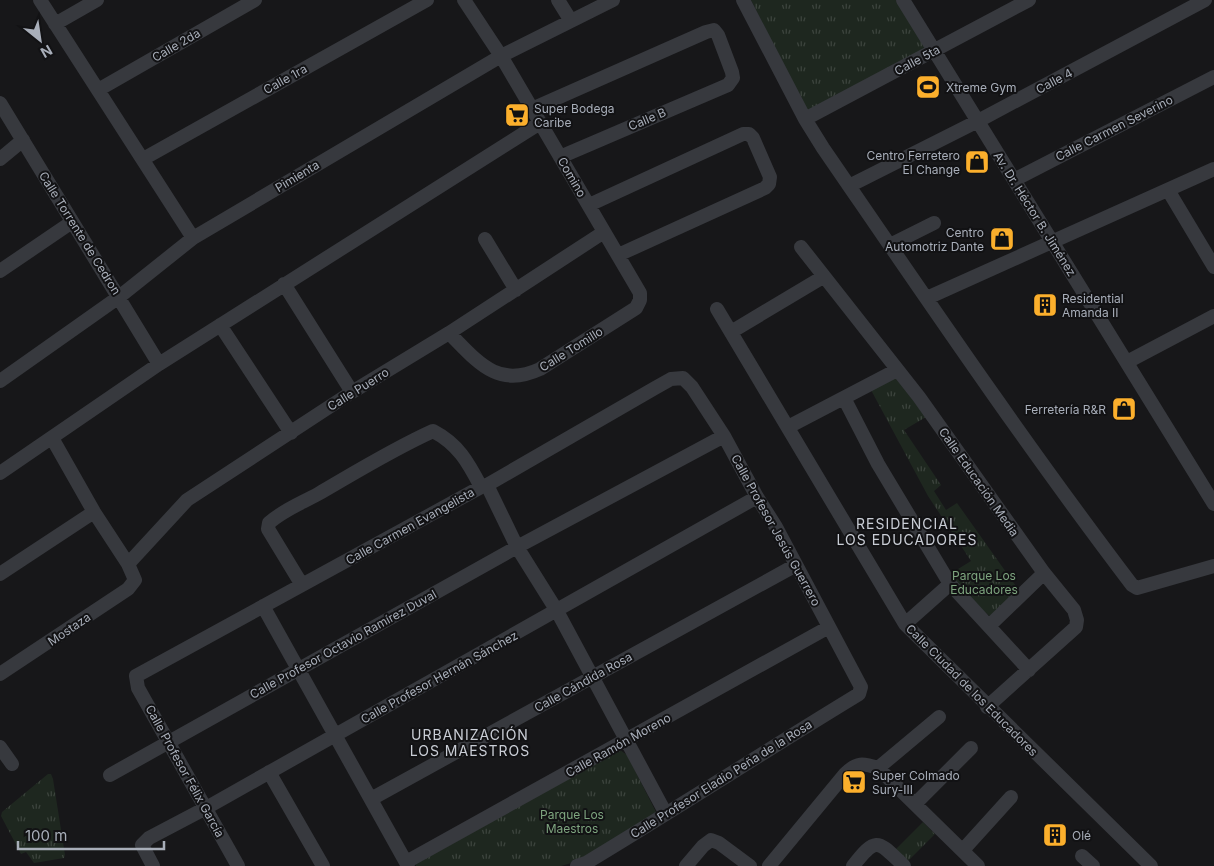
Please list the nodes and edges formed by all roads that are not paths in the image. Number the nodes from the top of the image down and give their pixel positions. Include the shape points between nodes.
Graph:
1 (40, 0) edge
2 (97, 0) edge
3 (255, 0) edge
4 (427, 0) edge
5 (464, 0) edge
6 (558, 0) edge
7 (612, 0) edge
8 (743, 0) edge
9 (903, 0) edge
10 (1029, 0) edge
11 (1205, 0) edge
12 (571, 21) junction
13 (55, 24) junction
14 (934, 52) junction
15 (501, 56) junction
16 (1214, 77) edge
17 (98, 90) junction
18 (0, 103) edge
19 (532, 109) junction
20 (805, 119) junction
21 (978, 121) junction
22 (540, 122) junction
23 (24, 140) junction
24 (560, 157) junction
25 (143, 159) junction
26 (0, 160) edge
27 (1214, 169) edge
28 (1014, 180) junction
29 (849, 186) junction
30 (1168, 190) junction
31 (588, 206) junction
32 (72, 222) junction
33 (934, 223) dead end
34 (604, 232) junction
35 (193, 238) junction
36 (485, 239) dead end
37 (1052, 242) junction
38 (890, 245) junction
39 (801, 247) dead end
40 (618, 255) junction
41 (1214, 267) edge
42 (0, 271) edge
43 (823, 276) junction
44 (284, 284) junction
45 (516, 290) junction
46 (119, 297) junction
47 (927, 298) junction
48 (640, 300) joint
49 (716, 309) dead end
50 (1214, 316) edge
51 (220, 324) junction
52 (731, 332) junction
53 (449, 333) junction
54 (1127, 362) junction
55 (159, 364) junction
56 (897, 370) junction
57 (683, 378) joint
58 (0, 381) edge
59 (352, 392) junction
60 (844, 398) junction
61 (788, 427) junction
62 (291, 433) junction
63 (724, 436) junction
64 (52, 438) junction
65 (0, 473) edge
66 (484, 486) junction
67 (1210, 488) edge
68 (757, 497) junction
69 (1214, 504) edge
70 (94, 512) junction
71 (517, 547) junction
72 (128, 564) junction
73 (796, 565) junction
74 (1214, 566) edge
75 (1044, 573) junction
76 (0, 574) edge
77 (950, 584) junction
78 (302, 585) junction
79 (263, 606) junction
80 (557, 611) junction
81 (905, 624) junction
82 (989, 626) junction
83 (829, 627) junction
84 (299, 670) junction
85 (1029, 670) junction
86 (0, 674) edge
87 (136, 676) joint
88 (593, 677) junction
89 (861, 687) joint
90 (988, 706) junction
91 (939, 717) dead end
92 (335, 735) junction
93 (626, 741) junction
94 (169, 742) junction
95 (0, 747) edge
96 (971, 748) dead end
97 (12, 764) dead end
98 (878, 768) junction
99 (269, 772) junction
100 (110, 775) dead end
101 (1011, 797) dead end
102 (371, 799) junction
103 (916, 803) junction
104 (206, 808) junction
105 (666, 814) junction
106 (963, 850) junction
107 (1082, 856) dead end
108 (407, 864) edge
109 (153, 866) edge
110 (238, 866) edge
111 (323, 866) edge
112 (577, 866) edge
113 (686, 866) edge
114 (750, 866) edge
115 (769, 866) edge
116 (853, 866) edge
117 (904, 866) edge
118 (978, 866) edge
119 (1092, 866) edge
120 (1151, 866) edge

1 - 13 street
2 - 13 street
3 - 17 street, Calle 2da
4 - 25 street, Calle 1ra
5 - 15 street, Comino
6 - 12 street
7 - 12 street, Pimienta
8 - 20 street
9 - 14 street, Av. Dr. Héctor B. Jiménez
10 - 14 street, Calle 5ta
11 - 21 street, Calle 4
12 - 15 street, Pimienta
13 - 17 street
14 - 20 street, Calle 5ta
14 - 21 street, Av. Dr. Héctor B. Jiménez
15 - 19 street, Comino
15 - 35 street, Pimienta
16 - 28 street, Calle Carmen Severino
17 - 25 street
18 - 23 street, Calle Torrente de Cedron
19 - 22 street, Comino
19 - 24 street, Calle B via 706,32 714,30 718,35 732,72 733,78 728,84
20 - 29 street
21 - 28 street, Av. Dr. Héctor B. Jiménez
21 - 29 street, Calle 4
22 - 24 street, Comino
22 - 44 street
23 - 26 street
23 - 32 street, Calle Torrente de Cedron
24 - 31 street, Comino
25 - 35 street
27 - 30 street
28 - 37 street, Av. Dr. Héctor B. Jiménez
29 - 38 street
30 - 37 street
30 - 41 street
31 - 34 street, Comino
31 - 40 street via 744,134 753,138 770,177 766,188
32 - 42 street
32 - 46 street, Calle Torrente de Cedron
33 - 38 street
34 - 40 street, Comino
34 - 45 street, Calle Puerro
35 - 46 street, Pimienta
36 - 45 street
37 - 47 street
37 - 54 street, Av. Dr. Héctor B. Jiménez
38 - 47 street
39 - 43 street, Calle Educación Media
40 - 48 street, Comino via 640,293
43 - 52 street
43 - 56 street, Calle Educación Media
44 - 51 street
44 - 59 street
45 - 53 street, Calle Puerro
46 - 55 street, Calle Torrente de Cedron
46 - 58 street, Pimienta
47 - 74 street via 1088,528 1132,585 1137,588
48 - 53 street, Calle Tomillo via 636,308 526,376 498,374 472,356
49 - 52 street, Calle Ciudad de los Educadores
50 - 54 street
51 - 55 street
51 - 62 street
52 - 61 street, Calle Ciudad de los Educadores
53 - 59 street, Calle Puerro
54 - 67 street, Av. Dr. Héctor B. Jiménez
55 - 64 street
56 - 60 street
56 - 75 street, Calle Educación Media
57 - 63 street, Calle Profesor Jesús Guerrero
57 - 66 street, Calle Carmen Evangelista via 655,388
59 - 62 street, Calle Puerro
60 - 61 street
60 - 77 street via 878,464
61 - 81 street, Calle Ciudad de los Educadores
62 - 72 street, Calle Puerro via 187,500
63 - 68 street, Calle Profesor Jesús Guerrero
63 - 71 street, Calle Profesor Octavio Ramírez Duval
64 - 65 street
64 - 70 street
66 - 71 street
66 - 78 street, Calle Carmen Evangelista
66 - 78 street via 446,438 433,431 410,441 269,523 268,530
67 - 69 street, Av. Dr. Héctor B. Jiménez
68 - 73 street, Calle Profesor Jesús Guerrero
68 - 80 street, Calle Profesor Hernán Sánchez
70 - 72 street
70 - 76 street
71 - 80 street
71 - 84 street, Calle Profesor Octavio Ramírez Duval
72 - 86 street, Mostaza via 135,580 128,589
73 - 83 street, Calle Profesor Jesús Guerrero
73 - 88 street, Calle Cándida Rosa
75 - 82 street
75 - 85 street, Calle Educación Media via 1074,610 1077,620 1076,626
77 - 81 street
77 - 82 street
78 - 79 street, Calle Carmen Evangelista
79 - 84 street
79 - 87 street, Calle Carmen Evangelista
80 - 88 street
80 - 92 street, Calle Profesor Hernán Sánchez
81 - 90 street, Calle Ciudad de los Educadores
82 - 85 street
83 - 89 street, Calle Profesor Jesús Guerrero
83 - 93 street, Calle Ramón Moreno
84 - 92 street
84 - 94 street, Calle Profesor Octavio Ramírez Duval
85 - 90 street, Calle Educación Media
87 - 94 street, Calle Profesor Félix García via 138,688
88 - 93 street
88 - 102 street, Calle Cándida Rosa
89 - 105 street, Calle Profesor Eladio Peña de la Rosa via 859,694
90 - 120 street, Calle Ciudad de los Educadores
91 - 98 street
92 - 99 street, Calle Profesor Hernán Sánchez
92 - 102 street
93 - 105 street
93 - 108 street, Calle Ramón Moreno
94 - 100 street, Calle Profesor Octavio Ramírez Duval
94 - 104 street, Calle Profesor Félix García
95 - 97 street
96 - 103 street
98 - 103 street
98 - 115 street via 864,763 852,767
99 - 104 street, Calle Profesor Hernán Sánchez
99 - 111 street
101 - 106 street
102 - 108 street
103 - 106 street
104 - 109 street, Calle Profesor Hernán Sánchez via 142,844
104 - 110 street, Calle Profesor Félix García
105 - 112 street, Calle Profesor Eladio Peña de la Rosa
106 - 118 street
107 - 119 street
113 - 114 street via 711,840
116 - 117 street via 868,848 877,845 885,847

